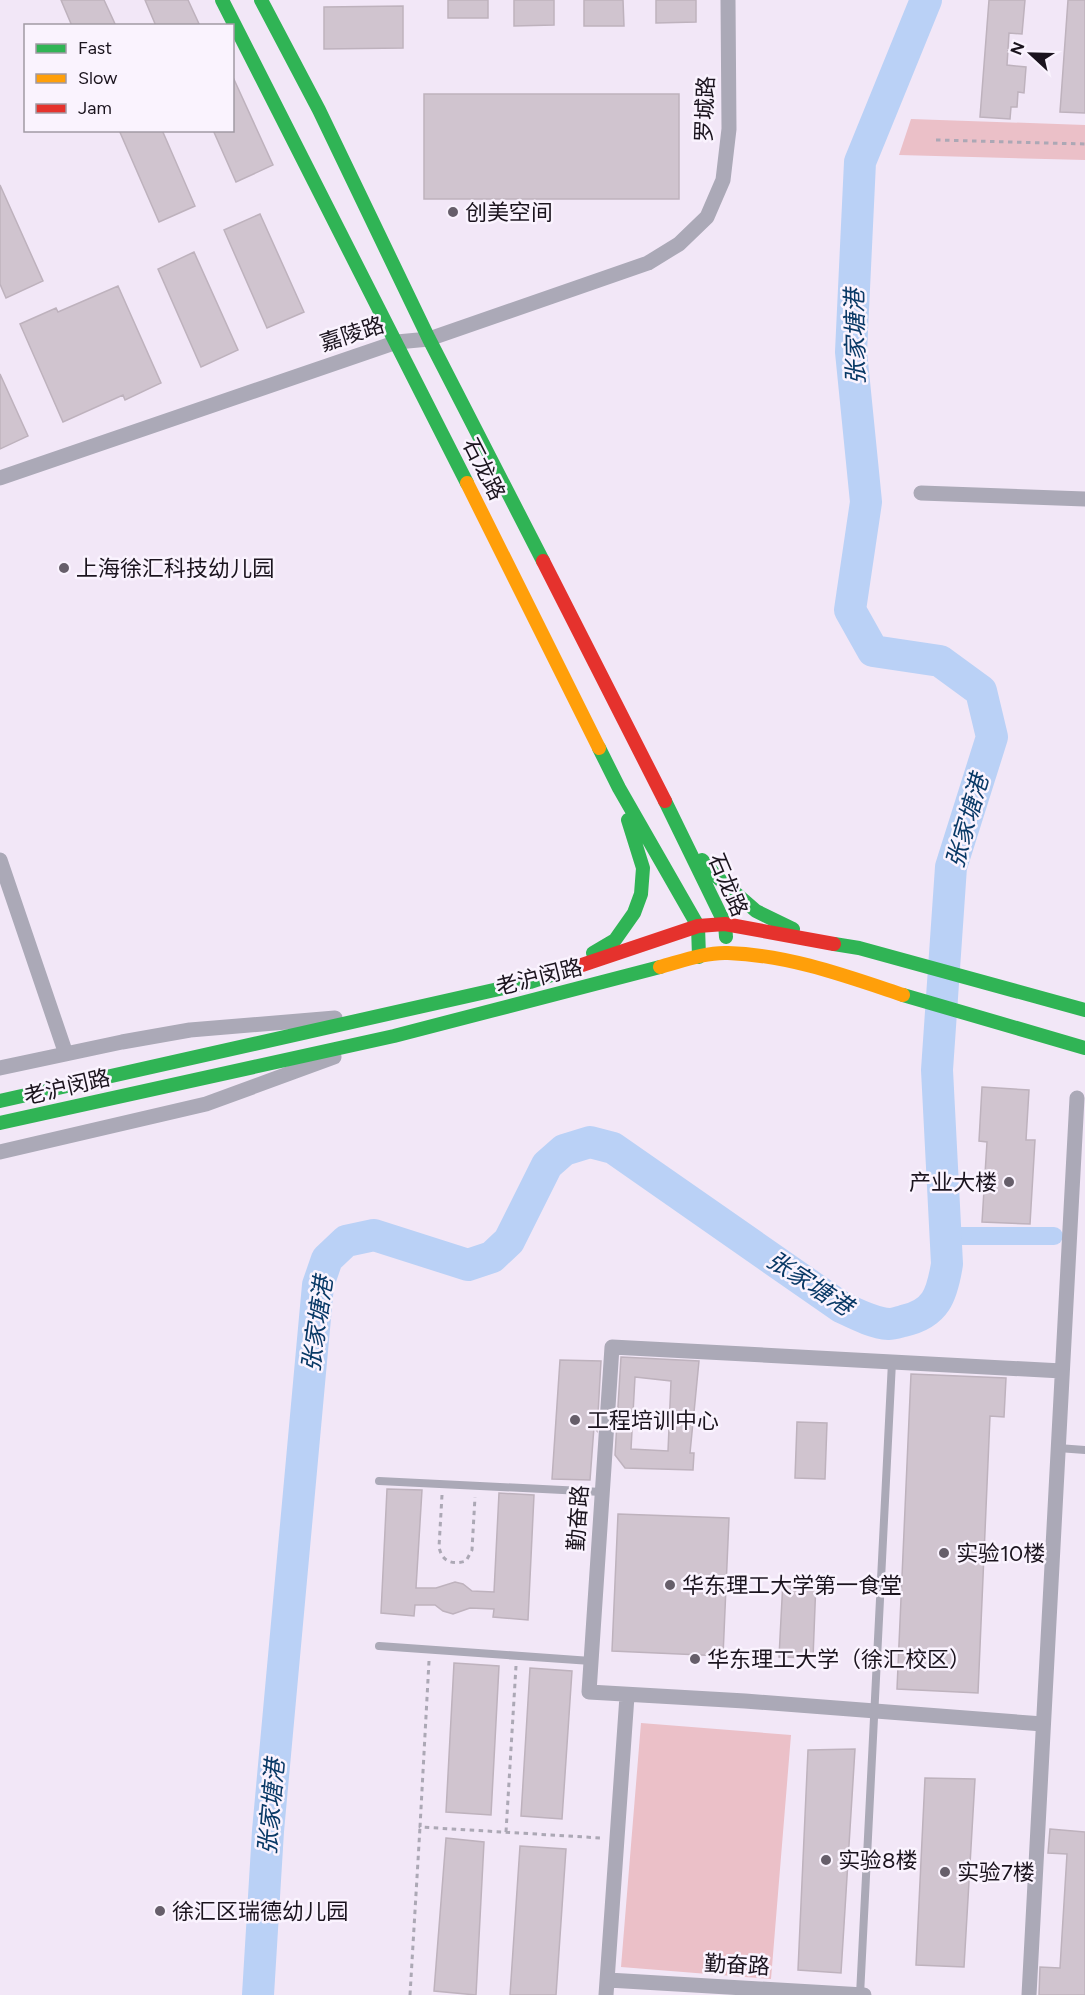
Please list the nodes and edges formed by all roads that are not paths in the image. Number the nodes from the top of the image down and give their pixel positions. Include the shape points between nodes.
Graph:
1 (222, 0) edge
2 (261, 0) edge
3 (728, 0) edge
4 (707, 216) joint
5 (429, 339) junction
6 (397, 342) junction
7 (0, 478) edge
8 (921, 493) dead end
9 (1085, 499) edge
10 (619, 788) junction
11 (686, 842) junction
12 (0, 860) edge
13 (725, 924) junction
14 (698, 926) junction
15 (811, 940) junction
16 (727, 952) junction
17 (699, 957) junction
18 (530, 982) junction
19 (1085, 1010) edge
20 (389, 1014) junction
21 (394, 1036) junction
22 (1085, 1048) edge
23 (66, 1054) junction
24 (0, 1068) edge
25 (1077, 1098) dead end
26 (0, 1101) edge
27 (0, 1124) edge
28 (0, 1152) edge
29 (892, 1362) junction
30 (1062, 1371) junction
31 (1058, 1448) junction
32 (1085, 1450) edge
33 (380, 1481) dead end
34 (602, 1492) junction
35 (379, 1646) dead end
36 (591, 1660) junction
37 (627, 1696) junction
38 (874, 1711) junction
39 (1043, 1724) junction
40 (607, 1987) edge
41 (862, 1995) edge
42 (1029, 1995) edge

1 - 6 main road, 石龙路
2 - 5 main road, 石龙路 via 319,110
3 - 4 street, 罗城路 via 729,129 723,180
4 - 5 street, 嘉陵路 via 679,244 648,262
5 - 6 street, 嘉陵路
5 - 11 main road, 石龙路
6 - 7 street, 嘉陵路
6 - 10 main road, 石龙路
8 - 9 street
10 - 14 main road, 石龙路
10 - 18 main road via 643,868 641,894 634,913 615,940
11 - 13 main road, 石龙路
11 - 15 main road via 717,878 756,911
12 - 23 street
13 - 14 main road, 老沪闵路
13 - 15 main road, 老沪闵路
13 - 16 main road, 石龙路
14 - 17 main road, 石龙路
14 - 18 main road, 老沪闵路
15 - 19 main road, 老沪闵路 via 859,948
16 - 17 main road, 老沪闵路
16 - 22 main road, 老沪闵路 via 805,963
17 - 21 main road, 老沪闵路
18 - 20 main road, 老沪闵路
20 - 23 street via 190,1030
20 - 26 main road, 老沪闵路
21 - 27 main road, 老沪闵路
21 - 28 street via 206,1104
23 - 24 street
25 - 30 street
29 - 30 street
29 - 34 street, 勤奋路 via 612,1347
29 - 38 lane
30 - 31 street
31 - 32 lane
31 - 39 street
33 - 34 lane
34 - 36 street, 勤奋路
35 - 36 lane
36 - 37 street, 勤奋路 via 589,1692
37 - 38 street
37 - 40 street
38 - 39 street
38 - 41 lane
39 - 42 street
40 - 41 street, 勤奋路

